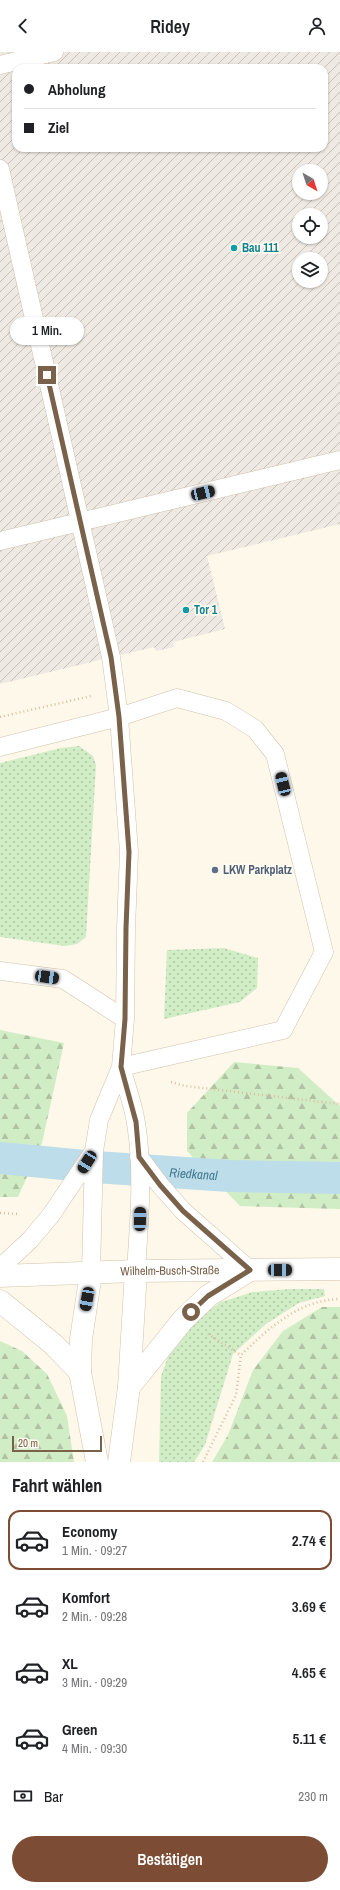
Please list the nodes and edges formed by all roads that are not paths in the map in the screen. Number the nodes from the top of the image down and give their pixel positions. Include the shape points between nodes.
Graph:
1 (54, 52) edge
2 (0, 65) edge
3 (0, 169) edge
4 (340, 460) edge
5 (81, 521) junction
6 (0, 540) edge
7 (119, 717) junction
8 (0, 747) edge
9 (0, 971) edge
10 (125, 1019) junction
11 (121, 1067) junction
12 (94, 1151) junction
13 (139, 1157) junction
14 (0, 1268) edge
15 (340, 1269) edge
16 (250, 1270) junction
17 (136, 1272) junction
18 (91, 1273) junction
19 (0, 1276) edge
20 (0, 1301) edge
21 (80, 1372) junction
22 (129, 1387) junction
23 (97, 1462) edge
24 (119, 1462) edge

1 - 2 lane
3 - 5 lane
4 - 5 lane
5 - 6 lane
5 - 7 lane via 111,657
7 - 8 lane
7 - 10 lane via 129,852
7 - 11 lane via 177,698 226,711 255,729 275,754 324,952 283,1030
9 - 10 lane via 63,980
10 - 11 lane
11 - 12 lane via 99,1120
11 - 13 lane via 136,1122
12 - 14 lane via 51,1215 30,1240
12 - 18 lane
13 - 16 lane via 183,1211
13 - 17 lane
15 - 16 main road, Wilhelm-Busch-Straße
16 - 17 main road, Wilhelm-Busch-Straße
16 - 22 main road via 208,1296 183,1320
17 - 18 main road, Wilhelm-Busch-Straße
17 - 22 main road
18 - 19 main road, Wilhelm-Busch-Straße
18 - 21 main road via 81,1339
20 - 21 main road via 53,1344
21 - 23 main road
22 - 24 main road

